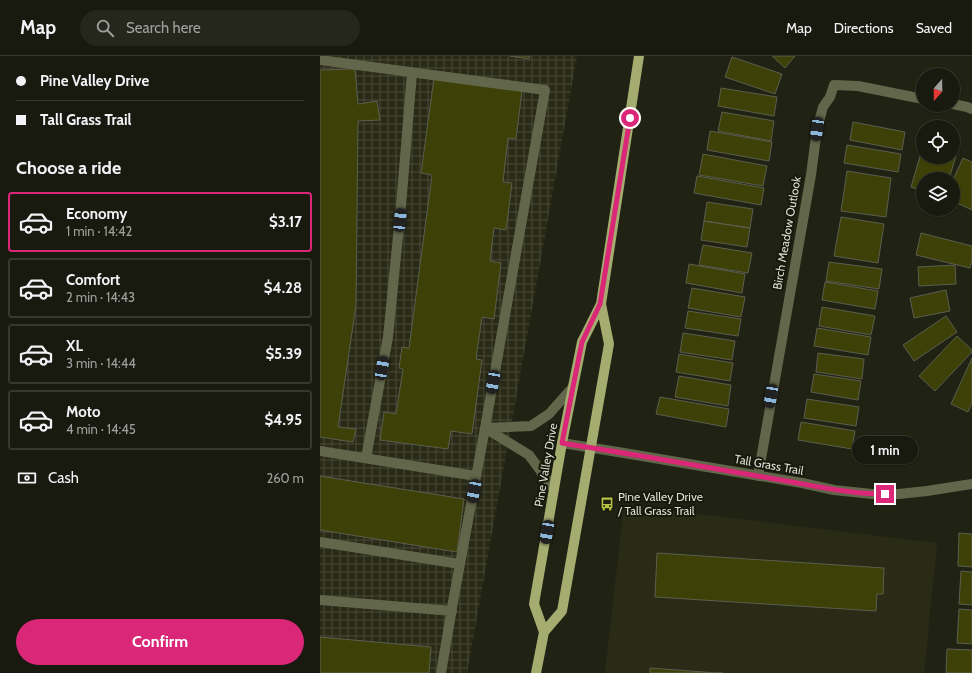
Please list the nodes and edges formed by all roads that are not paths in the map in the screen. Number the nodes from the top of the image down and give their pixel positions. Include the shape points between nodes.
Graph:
1 (639, 56) edge
2 (320, 60) edge
3 (412, 73) junction
4 (916, 98) edge
5 (960, 106) edge
6 (972, 109) edge
7 (600, 304) junction
8 (573, 387) junction
9 (485, 428) junction
10 (562, 443) junction
11 (591, 448) junction
12 (320, 451) edge
13 (366, 458) junction
14 (476, 476) junction
15 (758, 476) junction
16 (972, 484) edge
17 (554, 489) junction
18 (320, 542) edge
19 (460, 564) junction
20 (320, 600) edge
21 (452, 611) junction
22 (544, 632) junction
23 (441, 673) edge
24 (536, 673) edge

1 - 7 main road, Pine Valley Drive
2 - 3 street
3 - 9 street via 545,90
3 - 13 street via 388,337
4 - 15 street, Birch Meadow Outlook via 858,86 834,85 823,107 817,129
5 - 6 street
7 - 8 main road, Pine Valley Drive via 582,342
7 - 11 main road, Pine Valley Drive via 609,344
8 - 9 street via 549,414 531,426
8 - 10 main road, Pine Valley Drive
9 - 14 street
9 - 17 street via 529,455
10 - 11 street, Tall Grass Trail
10 - 17 main road, Pine Valley Drive
11 - 15 street, Tall Grass Trail
11 - 22 main road, Pine Valley Drive via 562,611
12 - 13 street
13 - 14 street
14 - 19 street
15 - 16 street, Tall Grass Trail via 872,494 899,494
17 - 22 main road, Pine Valley Drive via 534,604
18 - 19 street
19 - 21 street
20 - 21 street
21 - 23 street
22 - 24 main road, Pine Valley Drive

